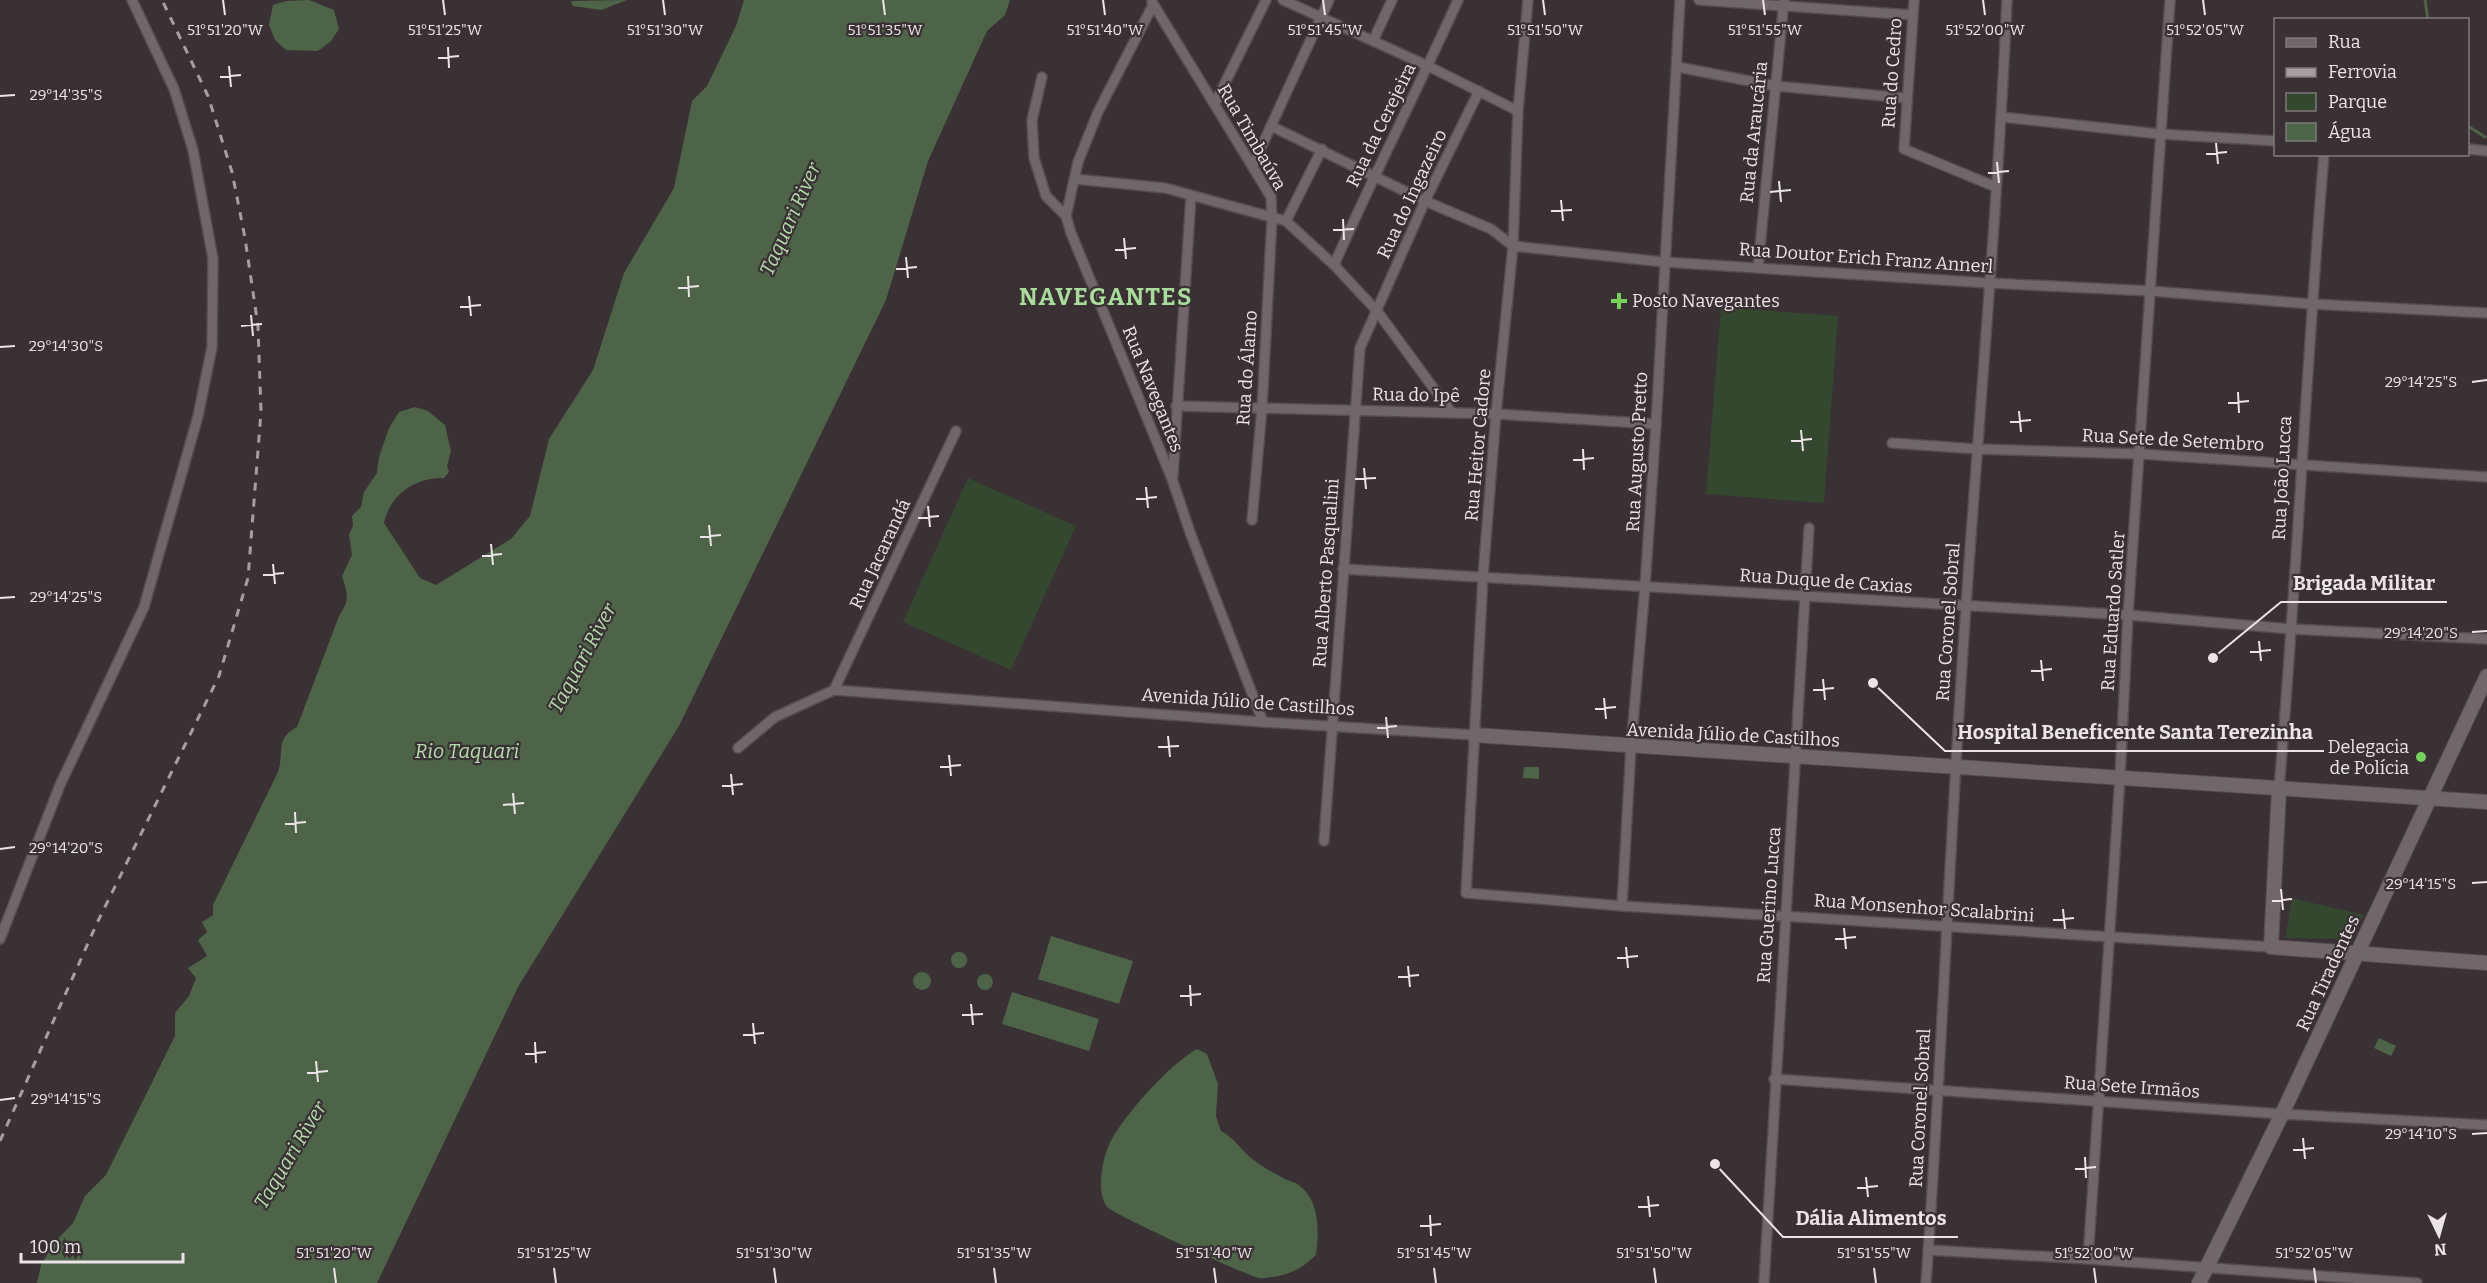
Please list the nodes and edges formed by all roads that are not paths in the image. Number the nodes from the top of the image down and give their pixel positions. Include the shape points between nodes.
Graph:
1 (132, 0) edge
2 (1266, 0) edge
3 (1283, 0) edge
4 (1329, 0) edge
5 (1392, 0) edge
6 (1458, 0) edge
7 (1528, 0) edge
8 (1680, 0) edge
9 (1698, 0) edge
10 (1914, 0) edge
11 (2007, 0) edge
12 (2170, 0) edge
13 (1784, 2) edge
14 (1152, 3) edge
15 (1912, 15) junction
16 (1321, 18) junction
17 (1373, 41) junction
18 (1428, 66) junction
19 (1678, 67) junction
20 (1042, 77) dead end
21 (1775, 86) junction
22 (1479, 91) junction
23 (1906, 98) junction
24 (1215, 103) junction
25 (1518, 111) junction
26 (2002, 117) junction
27 (1271, 126) junction
28 (2160, 134) junction
29 (2274, 141) edge
30 (1322, 149) junction
31 (2469, 149) edge
32 (2487, 151) edge
33 (2324, 156) edge
34 (1253, 165) junction
35 (1374, 175) junction
36 (1075, 179) junction
37 (1996, 187) junction
38 (1191, 196) junction
39 (1425, 201) junction
40 (1066, 216) junction
41 (1272, 218) junction
42 (1286, 221) junction
43 (1513, 246) junction
44 (1664, 262) junction
45 (1334, 265) junction
46 (1758, 268) junction
47 (1989, 283) junction
48 (2151, 291) junction
49 (2311, 304) junction
50 (1377, 312) junction
51 (2487, 313) edge
52 (1176, 406) junction
53 (1262, 408) junction
54 (1356, 411) junction
55 (1451, 412) junction
56 (1496, 414) junction
57 (1656, 424) junction
58 (956, 431) dead end
59 (1892, 443) dead end
60 (1977, 449) junction
61 (2141, 454) junction
62 (2301, 464) junction
63 (2487, 477) edge
64 (1172, 479) junction
65 (1252, 520) dead end
66 (1809, 528) dead end
67 (1343, 569) junction
68 (1483, 576) junction
69 (1645, 586) junction
70 (1805, 597) junction
71 (1966, 606) junction
72 (2128, 615) junction
73 (2292, 629) junction
74 (2487, 639) edge
75 (2487, 676) edge
76 (834, 690) junction
77 (1263, 722) junction
78 (1331, 726) junction
79 (1474, 735) junction
80 (1631, 747) junction
81 (738, 748) dead end
82 (1796, 757) junction
83 (1955, 766) junction
84 (2120, 777) junction
85 (2279, 789) junction
86 (2429, 798) junction
87 (2487, 802) edge
88 (1324, 841) dead end
89 (1466, 892) joint
90 (1622, 906) junction
91 (1784, 917) junction
92 (1946, 927) junction
93 (2108, 937) junction
94 (0, 939) edge
95 (2271, 948) junction
96 (2357, 953) junction
97 (2487, 963) edge
98 (1774, 1079) junction
99 (1939, 1089) junction
100 (2098, 1101) junction
101 (2282, 1114) junction
102 (2487, 1125) edge
103 (1928, 1250) junction
104 (2088, 1259) junction
105 (2205, 1268) junction
106 (1764, 1283) edge
107 (1926, 1283) edge
108 (2199, 1283) edge
109 (2417, 1283) edge

1 - 94 street via 174,89 193,150 213,260 212,347 198,416 144,607 60,785
2 - 24 street
3 - 16 street
4 - 16 street
5 - 17 street
6 - 18 street, Rua da Cerejeira
7 - 25 street, Rua Heitor Cadore
8 - 19 street, Rua Augusto Pretto
9 - 13 street
10 - 15 street, Rua do Cedro
11 - 26 street, Rua Coronel Sobral
12 - 28 street, Rua Eduardo Satler
13 - 15 street
13 - 21 street, Rua da Araucária
14 - 24 street, Rua Timbaúva
14 - 36 street via 1098,112
15 - 23 street, Rua do Cedro
16 - 17 street
16 - 27 street
17 - 18 street
18 - 22 street
18 - 35 street, Rua da Cerejeira
19 - 21 street
19 - 44 street, Rua Augusto Pretto
20 - 40 street via 1032,120 1034,158 1046,196
21 - 23 street
21 - 46 street, Rua da Araucária
22 - 25 street
22 - 39 street, Rua do Ingazeiro
23 - 37 street, Rua do Cedro via 1904,149
24 - 34 street, Rua Timbaúva
25 - 43 street, Rua Heitor Cadore
26 - 28 street
26 - 37 street, Rua Coronel Sobral
27 - 30 street
27 - 34 street
28 - 29 street
28 - 48 street, Rua Eduardo Satler
30 - 35 street
30 - 42 street
31 - 32 street
33 - 49 street, Rua João Lucca
34 - 41 street, Rua Timbaúva via 1271,197
35 - 39 street
35 - 45 street, Rua da Cerejeira
36 - 38 street via 1165,188
36 - 40 street
37 - 47 street, Rua Coronel Sobral
38 - 41 street
38 - 52 street
39 - 43 street via 1491,229
39 - 50 street, Rua do Ingazeiro
40 - 64 street, Rua Navegantes
41 - 42 street, Rua Timbaúva
41 - 53 street, Rua do Álamo
42 - 45 street
43 - 44 street, Rua Doutor Erich Franz Annerl
43 - 56 street, Rua Heitor Cadore
44 - 46 street, Rua Doutor Erich Franz Annerl
44 - 57 street, Rua Augusto Pretto
45 - 50 street
46 - 47 street, Rua Doutor Erich Franz Annerl
47 - 48 street, Rua Doutor Erich Franz Annerl
47 - 60 street, Rua Coronel Sobral
48 - 49 street, Rua Doutor Erich Franz Annerl
48 - 61 street, Rua Eduardo Satler
49 - 51 street, Rua Doutor Erich Franz Annerl
49 - 62 street, Rua João Lucca
50 - 54 street, Rua Alberto Pasqualini via 1360,348
50 - 55 street
52 - 53 street, Rua do Ipê
52 - 64 street
53 - 54 street, Rua do Ipê
53 - 65 street, Rua do Álamo
54 - 55 street, Rua do Ipê
54 - 67 street, Rua Alberto Pasqualini
55 - 56 street, Rua do Ipê
56 - 57 street, Rua do Ipê
56 - 68 street, Rua Heitor Cadore
57 - 69 street, Rua Augusto Pretto
58 - 76 street, Rua Jacarandá
59 - 60 street, Rua Sete de Setembro
60 - 61 street, Rua Sete de Setembro
60 - 71 street, Rua Coronel Sobral
61 - 62 street, Rua Sete de Setembro
61 - 72 street, Rua Eduardo Satler
62 - 63 street, Rua Sete de Setembro
62 - 73 street, Rua João Lucca
64 - 77 street, Rua Navegantes
66 - 70 street, Rua Guerino Lucca
67 - 68 street, Rua Duque de Caxias
67 - 78 street, Rua Alberto Pasqualini
68 - 69 street, Rua Duque de Caxias
68 - 79 street, Rua Heitor Cadore
69 - 70 street, Rua Duque de Caxias
69 - 80 street, Rua Augusto Pretto
70 - 71 street, Rua Duque de Caxias
70 - 82 street, Rua Guerino Lucca
71 - 72 street, Rua Duque de Caxias
71 - 83 street, Rua Coronel Sobral
72 - 73 street, Rua Duque de Caxias
72 - 84 street, Rua Eduardo Satler
73 - 74 street, Rua Duque de Caxias
73 - 85 street, Rua João Lucca
75 - 86 street, Rua Tiradentes
76 - 77 street, Avenida Júlio de Castilhos
76 - 81 street via 775,717
77 - 78 street, Avenida Júlio de Castilhos
78 - 79 street, Avenida Júlio de Castilhos
78 - 88 street, Rua Alberto Pasqualini
79 - 80 street, Avenida Júlio de Castilhos
79 - 89 street, Rua Heitor Cadore
80 - 82 street, Avenida Júlio de Castilhos
80 - 90 street, Rua Augusto Pretto
82 - 83 street, Avenida Júlio de Castilhos
82 - 91 street, Rua Guerino Lucca
83 - 84 street, Avenida Júlio de Castilhos
83 - 92 street, Rua Coronel Sobral
84 - 85 street, Avenida Júlio de Castilhos
84 - 93 street, Rua Eduardo Satler
85 - 86 street, Avenida Júlio de Castilhos
85 - 95 street, Rua João Lucca
86 - 87 street, Avenida Júlio de Castilhos
86 - 96 street, Rua Tiradentes
89 - 90 street, Rua Monsenhor Scalabrini
90 - 91 street, Rua Monsenhor Scalabrini
91 - 92 street, Rua Monsenhor Scalabrini
91 - 98 street, Rua Guerino Lucca
92 - 93 street, Rua Monsenhor Scalabrini
92 - 99 street, Rua Coronel Sobral
93 - 95 street, Rua Monsenhor Scalabrini
93 - 100 street, Rua Eduardo Satler
95 - 96 street, Rua Monsenhor Scalabrini
96 - 97 street, Rua Monsenhor Scalabrini
96 - 101 street, Rua Tiradentes
98 - 99 street, Rua Sete Irmãos
98 - 106 street, Rua Guerino Lucca
99 - 100 street, Rua Sete Irmãos
99 - 103 street, Rua Coronel Sobral
100 - 101 street, Rua Sete Irmãos
100 - 104 street, Rua Eduardo Satler
101 - 102 street, Rua Sete Irmãos
101 - 105 street, Rua Tiradentes
103 - 104 street
103 - 107 street, Rua Coronel Sobral
104 - 105 street
105 - 108 street, Rua Tiradentes
105 - 109 street

